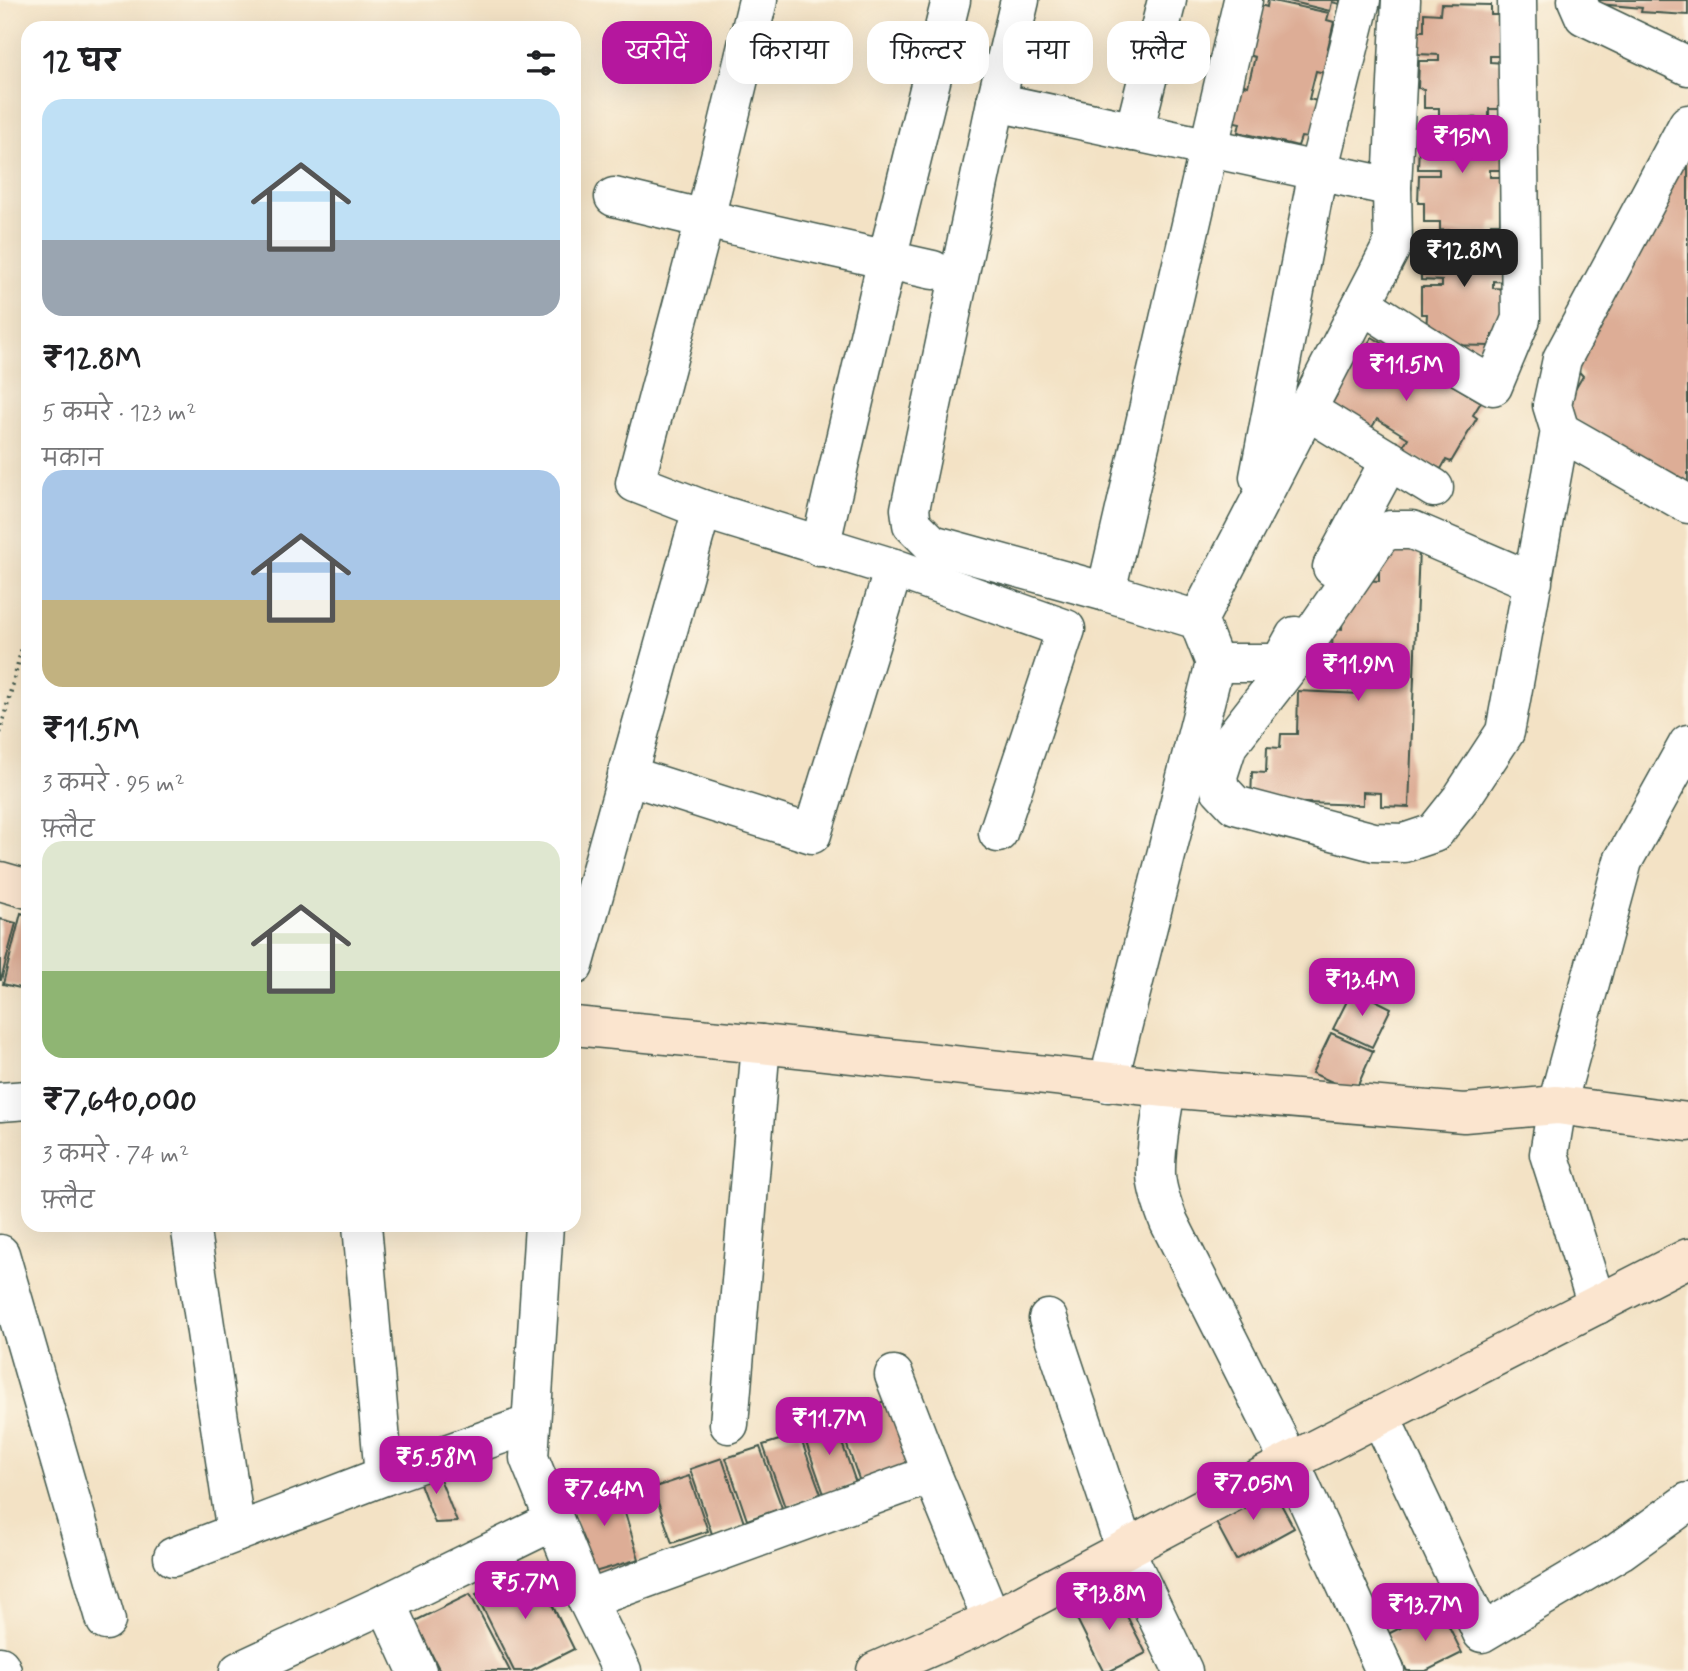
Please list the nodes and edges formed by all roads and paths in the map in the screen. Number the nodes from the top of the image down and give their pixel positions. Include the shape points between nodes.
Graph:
1 (758, 0) edge
2 (951, 0) edge
3 (1020, 0) edge
4 (1167, 0) edge
5 (1243, 0) edge
6 (1361, 0) edge
7 (1401, 0) edge
8 (1517, 0) edge
9 (1577, 0) edge
10 (1688, 66) edge
11 (996, 102) junction
12 (1688, 124) edge
13 (1134, 132) junction
14 (1209, 148) junction
15 (1318, 171) junction
16 (1392, 187) junction
17 (614, 197) dead end
18 (705, 219) junction
19 (887, 259) junction
20 (933, 270) dead end
21 (1362, 304) junction
22 (1307, 410) junction
23 (1560, 431) junction
24 (1390, 460) junction
25 (1434, 488) dead end
26 (1688, 504) edge
27 (702, 509) junction
28 (1251, 519) junction
29 (820, 547) junction
30 (894, 568) junction
31 (1533, 582) junction
32 (1106, 592) junction
33 (1198, 620) junction
34 (21, 652) edge
35 (1215, 663) junction
36 (0, 733) edge
37 (1688, 744) edge
38 (626, 775) junction
39 (998, 833) dead end
40 (0, 881) edge
41 (21, 887) edge
42 (581, 940) edge
43 (581, 1027) edge
44 (761, 1044) junction
45 (1108, 1083) junction
46 (1166, 1088) junction
47 (21, 1100) edge
48 (0, 1102) edge
49 (1557, 1105) junction
50 (1688, 1122) edge
51 (191, 1232) edge
52 (363, 1232) edge
53 (544, 1232) edge
54 (0, 1254) edge
55 (1688, 1258) edge
56 (1597, 1305) junction
57 (1048, 1319) dead end
58 (894, 1375) dead end
59 (1380, 1416) junction
60 (531, 1424) junction
61 (729, 1424) dead end
62 (1290, 1462) junction
63 (932, 1474) junction
64 (384, 1476) junction
65 (1688, 1502) edge
66 (554, 1521) junction
67 (236, 1533) junction
68 (1125, 1550) junction
69 (173, 1557) dead end
70 (587, 1600) junction
71 (386, 1602) junction
72 (106, 1620) dead end
73 (992, 1620) junction
74 (239, 1671) edge
75 (417, 1671) edge
76 (622, 1671) edge
77 (876, 1671) edge
78 (1184, 1671) edge
79 (1385, 1671) edge

1 - 18 street
2 - 19 street
3 - 11 street
4 - 13 street
5 - 14 street
6 - 15 street
7 - 16 street
8 - 21 street via 1521,319 1493,386
9 - 10 street via 1584,16
11 - 13 street
11 - 32 street via 910,509 912,524 932,544
12 - 23 street via 1562,359 1552,405
13 - 14 street
14 - 15 street
14 - 32 street
15 - 16 street
15 - 28 street
16 - 21 street via 1393,244
17 - 18 street
18 - 19 street
18 - 27 street via 635,483
19 - 20 street
19 - 29 street
21 - 22 street
22 - 24 street
22 - 28 street
23 - 26 street
23 - 31 street
24 - 25 street
24 - 35 street via 1280,663
27 - 29 street
27 - 38 street
28 - 33 street
29 - 30 street
30 - 38 street via 812,834
30 - 39 street via 1066,629
31 - 31 street via 1412,530 1381,534 1298,655 1228,745 1218,776 1220,789 1236,805 1374,842 1404,843 1434,833 1505,732
32 - 33 street
33 - 35 street
34 - 36 path
35 - 45 street
37 - 49 street via 1623,861
38 - 42 street
40 - 41 street
43 - 44 street
44 - 45 street
44 - 61 street
45 - 46 street
46 - 49 street via 1464,1113
46 - 62 street via 1157,1145 1160,1198
47 - 48 street
49 - 50 street
49 - 56 street via 1549,1154
51 - 67 street
52 - 64 street
53 - 60 street
54 - 72 street
55 - 56 street
56 - 59 street
57 - 68 street
58 - 63 street
59 - 62 street
59 - 65 street via 1482,1633 1620,1551
60 - 64 street
60 - 66 street via 529,1458
62 - 68 street
62 - 79 street
63 - 70 street
63 - 73 street
64 - 67 street
66 - 70 street
66 - 71 street
67 - 69 street
68 - 73 street
68 - 78 street
70 - 76 street
71 - 74 street
71 - 75 street
73 - 77 street

